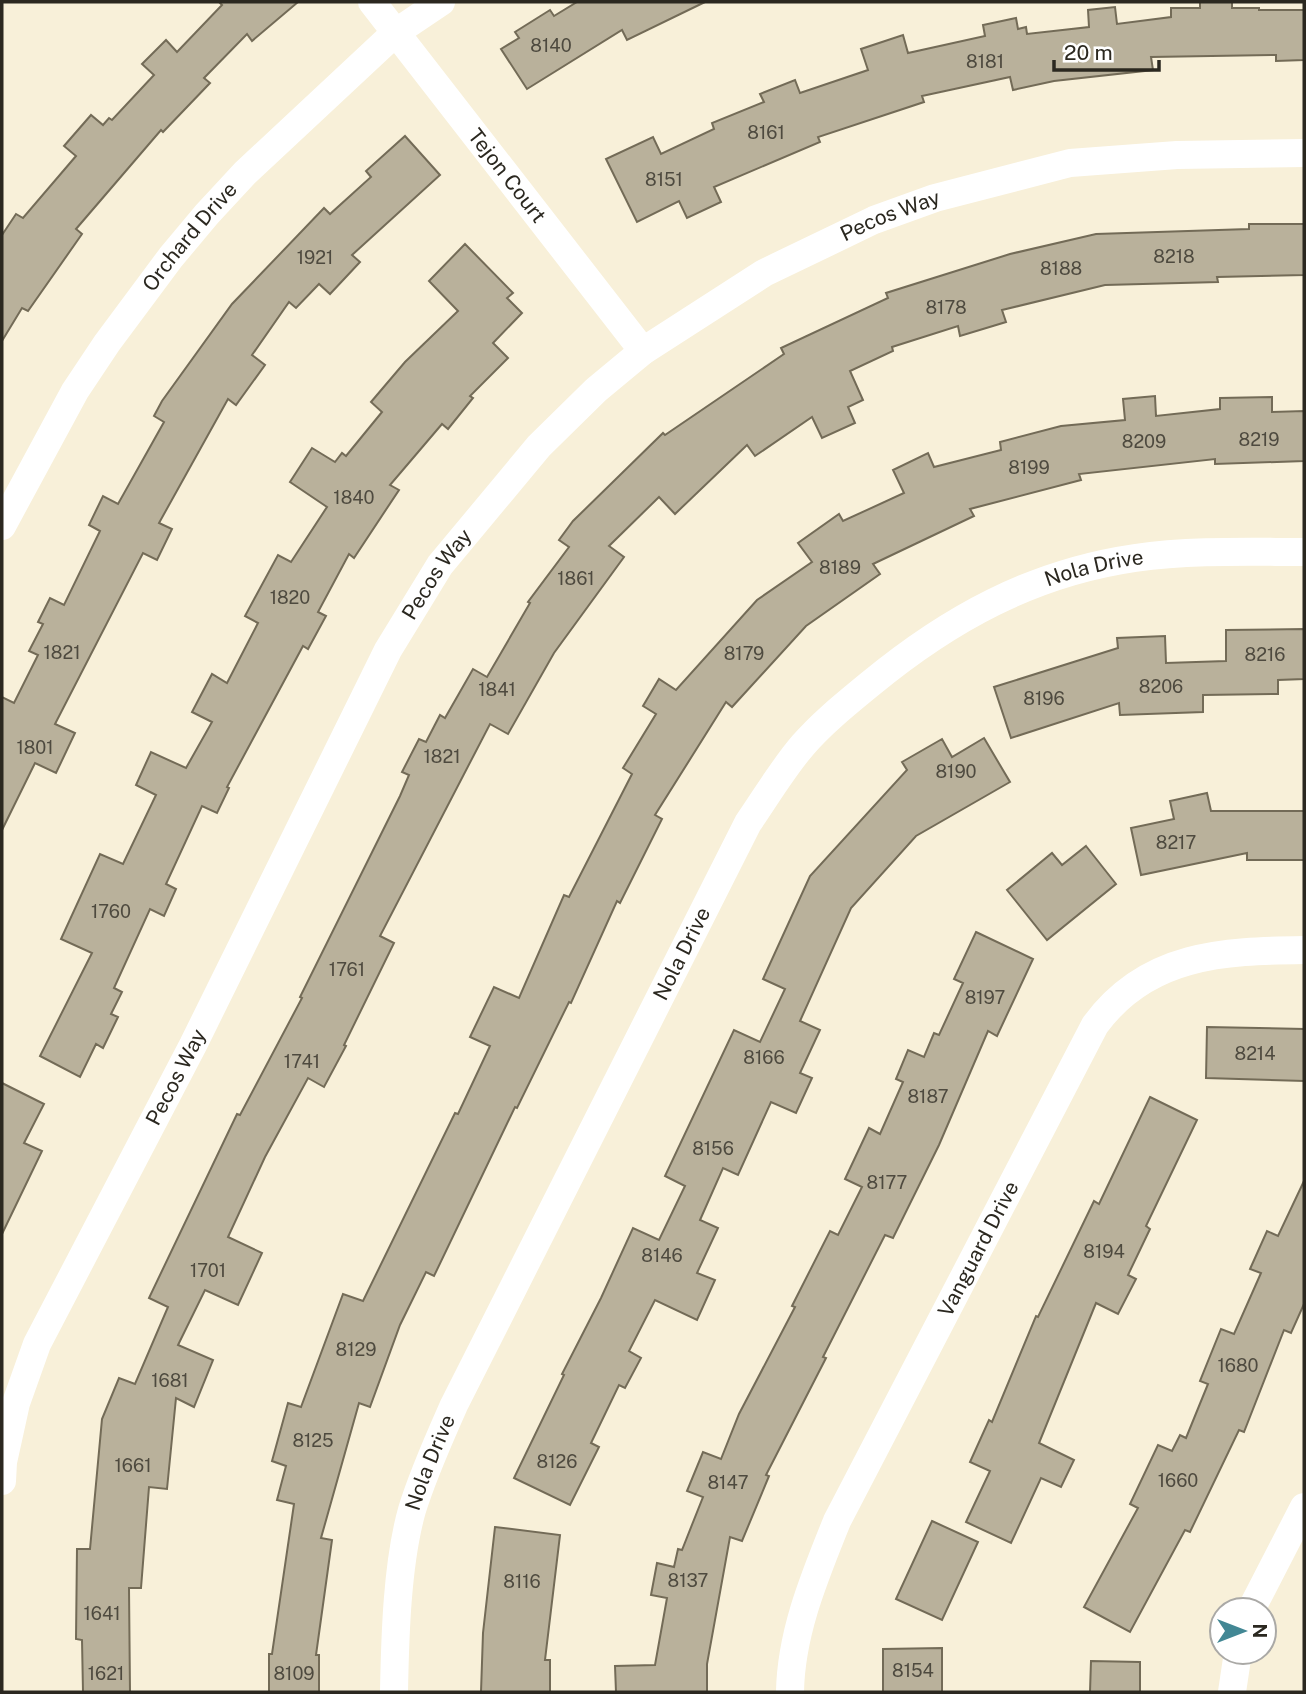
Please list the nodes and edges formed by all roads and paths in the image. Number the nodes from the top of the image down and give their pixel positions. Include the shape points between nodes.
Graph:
1 (372, 2) edge
2 (441, 2) edge
3 (395, 33) junction
4 (1304, 153) edge
5 (643, 351) junction
6 (2, 526) edge
7 (1304, 552) edge
8 (1304, 950) edge
9 (2, 1481) edge
10 (1304, 1507) edge
11 (1258, 1596) edge
12 (1236, 1666) edge
13 (394, 1692) edge
14 (790, 1692) edge
15 (1232, 1692) edge

1 - 3 street, Tejon Court
2 - 3 street, Orchard Drive
3 - 5 street, Tejon Court
3 - 6 street, Orchard Drive via 245,173 171,257 75,391
4 - 5 street, Pecos Way via 1069,163 935,198 874,220 765,273
5 - 9 street, Pecos Way via 539,446 440,565 388,650 193,1045 37,1344 16,1404
7 - 13 street, Nola Drive via 1184,552 1135,558 1097,565 1014,592 959,619 909,653 840,708 802,746 748,822 454,1405 423,1479 405,1545
8 - 14 street, Vanguard Drive via 1214,954 1176,963 1142,979 1095,1025 837,1521 798,1628
10 - 11 street
12 - 15 street

